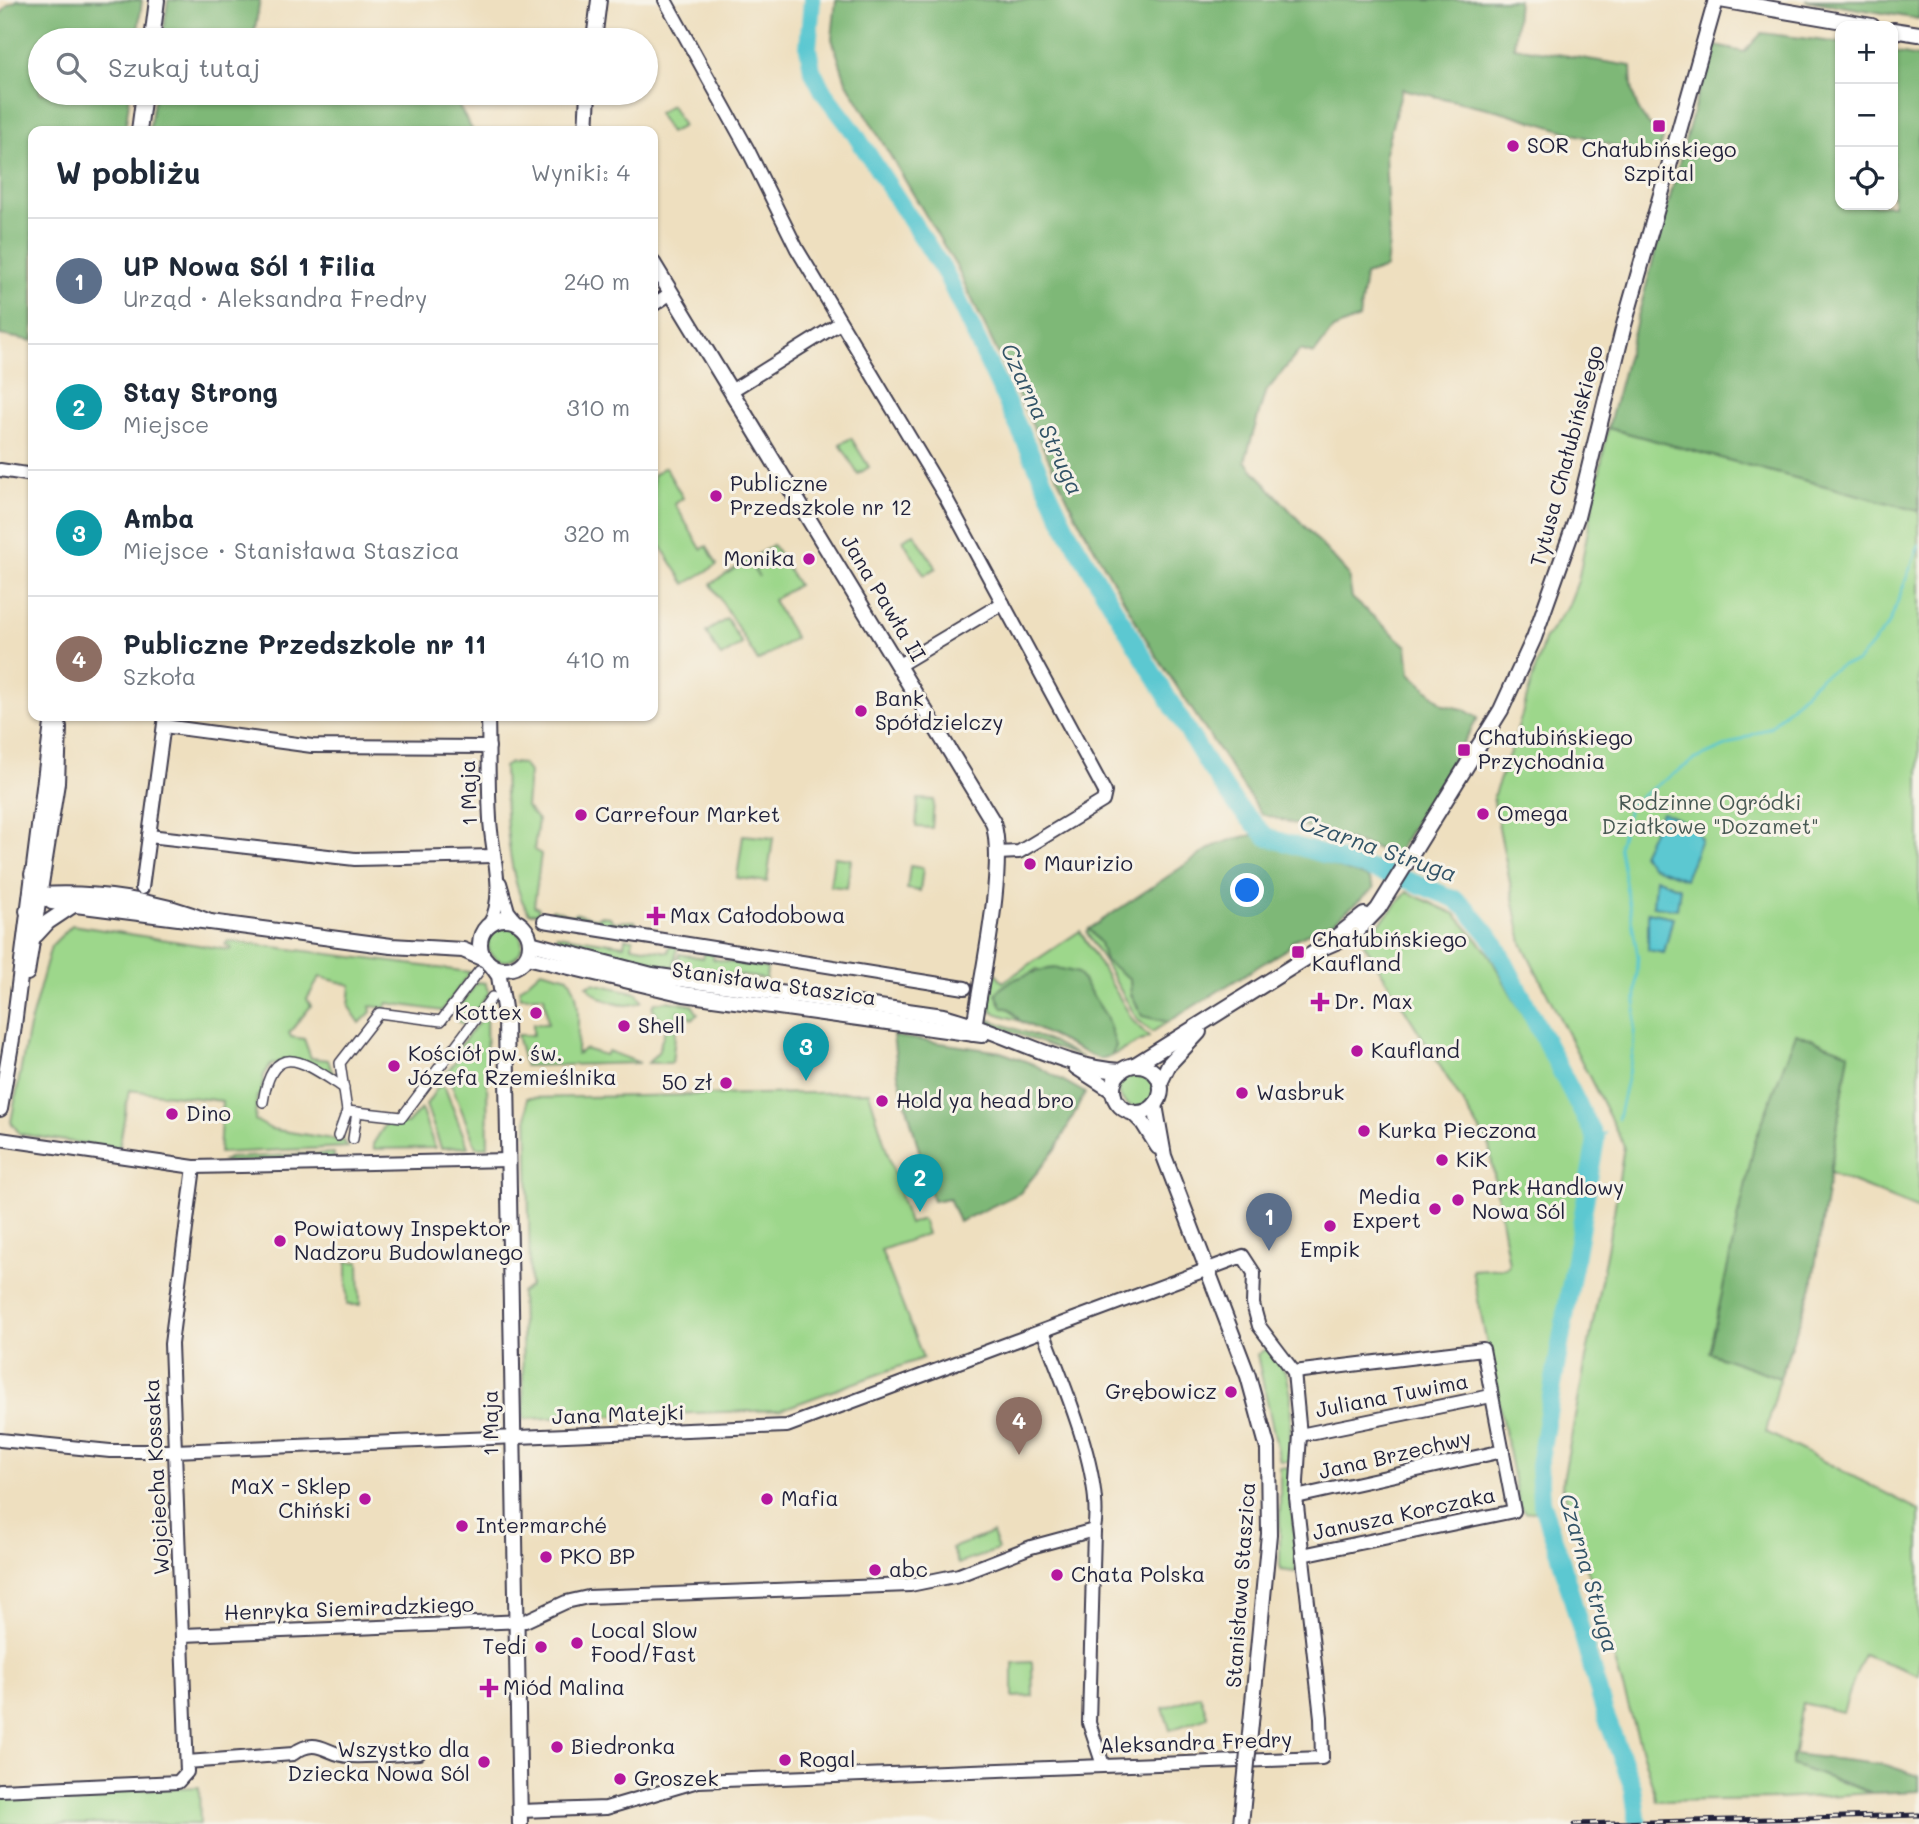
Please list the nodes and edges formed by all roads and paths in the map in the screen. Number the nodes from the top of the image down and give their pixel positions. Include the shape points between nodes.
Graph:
1 (158, 0) edge
2 (599, 0) edge
3 (665, 0) edge
4 (1718, 0) edge
5 (1842, 21) edge
6 (154, 28) edge
7 (596, 28) edge
8 (1898, 31) edge
9 (1919, 34) edge
10 (142, 105) edge
11 (587, 105) edge
12 (140, 126) edge
13 (586, 126) edge
14 (658, 271) edge
15 (671, 293) junction
16 (658, 302) edge
17 (840, 323) junction
18 (731, 391) junction
19 (0, 470) edge
20 (28, 474) edge
21 (1003, 603) junction
22 (899, 665) junction
23 (52, 721) edge
24 (59, 721) edge
25 (164, 721) edge
26 (488, 721) edge
27 (489, 747) junction
28 (149, 836) junction
29 (998, 853) junction
30 (47, 859) junction
31 (495, 862) junction
32 (31, 871) junction
33 (142, 888) dead end
34 (41, 895) junction
35 (73, 900) junction
36 (26, 912) junction
37 (544, 920) dead end
38 (516, 921) junction
39 (485, 930) junction
40 (35, 936) junction
41 (431, 946) junction
42 (526, 955) junction
43 (486, 965) junction
44 (965, 988) dead end
45 (492, 997) dead end
46 (1212, 1019) junction
47 (506, 1021) junction
48 (974, 1029) junction
49 (13, 1033) junction
50 (1060, 1057) junction
51 (1128, 1068) junction
52 (1160, 1083) junction
53 (344, 1088) junction
54 (1113, 1091) junction
55 (264, 1102) dead end
56 (1154, 1105) junction
57 (0, 1109) edge
58 (352, 1111) junction
59 (1132, 1112) junction
60 (338, 1136) dead end
61 (0, 1139) edge
62 (354, 1139) dead end
63 (1164, 1156) junction
64 (509, 1160) junction
65 (194, 1167) junction
66 (1210, 1269) junction
67 (1043, 1331) junction
68 (1294, 1372) junction
69 (1491, 1396) junction
70 (1300, 1435) junction
71 (511, 1437) junction
72 (0, 1440) edge
73 (175, 1451) junction
74 (1503, 1451) junction
75 (1296, 1497) junction
76 (1094, 1530) junction
77 (1302, 1555) junction
78 (516, 1621) junction
79 (183, 1635) junction
80 (419, 1753) dead end
81 (187, 1762) junction
82 (1103, 1765) junction
83 (0, 1790) edge
84 (520, 1818) edge
85 (1241, 1824) edge

1 - 6 street
2 - 7 street
3 - 17 street
4 - 5 street
4 - 46 street, Tytusa Chałubińskiego via 1625,325 1569,542 1503,708 1368,923
8 - 9 street
10 - 12 street
11 - 13 street
14 - 15 street, Jana Pawła II
15 - 16 street
15 - 18 street, Jana Pawła II
17 - 18 street
17 - 21 street via 946,498
18 - 22 street, Jana Pawła II
19 - 20 street
21 - 22 street
21 - 29 street via 1106,796 1019,852
22 - 29 street, Jana Pawła II via 985,804
23 - 32 street
24 - 30 street
25 - 27 street via 312,746
25 - 28 street
26 - 27 street, 1 Maja
27 - 31 street, 1 Maja
28 - 31 street via 355,859
28 - 33 street
29 - 48 street, Jana Pawła II
30 - 34 street
30 - 35 street via 54,879
31 - 38 street, 1 Maja via 508,911
31 - 39 street, 1 Maja via 495,913
32 - 34 street
32 - 36 street
34 - 35 street via 52,902
34 - 36 street
34 - 40 street
35 - 40 street
35 - 41 street via 391,946
36 - 49 street
37 - 44 street
38 - 39 street via 502,919
38 - 42 street via 526,930
39 - 41 street
39 - 43 street via 480,948
40 - 49 street
41 - 43 street via 474,953
42 - 43 street via 506,969
42 - 47 street, 1 Maja via 512,976
42 - 48 street, Stanisława Staszica via 684,994
43 - 47 street, 1 Maja via 499,976
43 - 53 street via 441,1021 379,1013 340,1063
45 - 58 street via 402,1117
46 - 51 street, Tytusa Chałubińskiego
46 - 52 street, Tytusa Chałubińskiego via 1169,1064
47 - 64 street, 1 Maja
48 - 50 street, Stanisława Staszica
49 - 57 street
50 - 51 street, Stanisława Staszica
50 - 54 street, Stanisława Staszica
51 - 52 street via 1149,1069
51 - 54 street
52 - 56 street
53 - 55 street via 308,1065 285,1063 268,1075
53 - 58 street
54 - 59 street via 1119,1105
56 - 59 street
56 - 63 street, Stanisława Staszica
58 - 60 street
58 - 62 street
59 - 63 street, Stanisława Staszica
61 - 65 street
63 - 66 street, Stanisława Staszica
64 - 65 street
64 - 71 street, 1 Maja
65 - 73 street, Wojciecha Kossaka via 171,1344
66 - 67 street, Jana Matejki
66 - 68 street via 1243,1256 1251,1265 1259,1325
66 - 85 street, Stanisława Staszica, bridge via 1256,1398 1271,1477
67 - 71 street, Jana Matejki via 787,1426
67 - 76 street via 1091,1472 1098,1511
68 - 69 street via 1483,1349
68 - 70 street, Aleksandra Fredry
69 - 70 street, Juliana Tuwima
69 - 74 street
70 - 75 street, Aleksandra Fredry
71 - 73 street, Jana Matejki
71 - 78 street, 1 Maja
72 - 73 street, Jana Matejki via 110,1451
73 - 79 street, Wojciecha Kossaka
74 - 75 street, Jana Brzechwy
74 - 77 street, Janusza Korczaka via 1514,1511
75 - 77 street, Aleksandra Fredry
76 - 78 street, Henryka Siemiradzkiego via 1031,1546 960,1576 924,1583 588,1597
76 - 82 street via 1089,1723
77 - 82 street, Aleksandra Fredry via 1322,1758
78 - 79 street, Henryka Siemiradzkiego
78 - 84 street, 1 Maja
79 - 81 street, Wojciecha Kossaka
80 - 81 street via 346,1756 320,1746 303,1747 293,1754
81 - 83 street, Wojciecha Kossaka via 187,1772 178,1782
82 - 84 street, Aleksandra Fredry via 698,1781 629,1804

